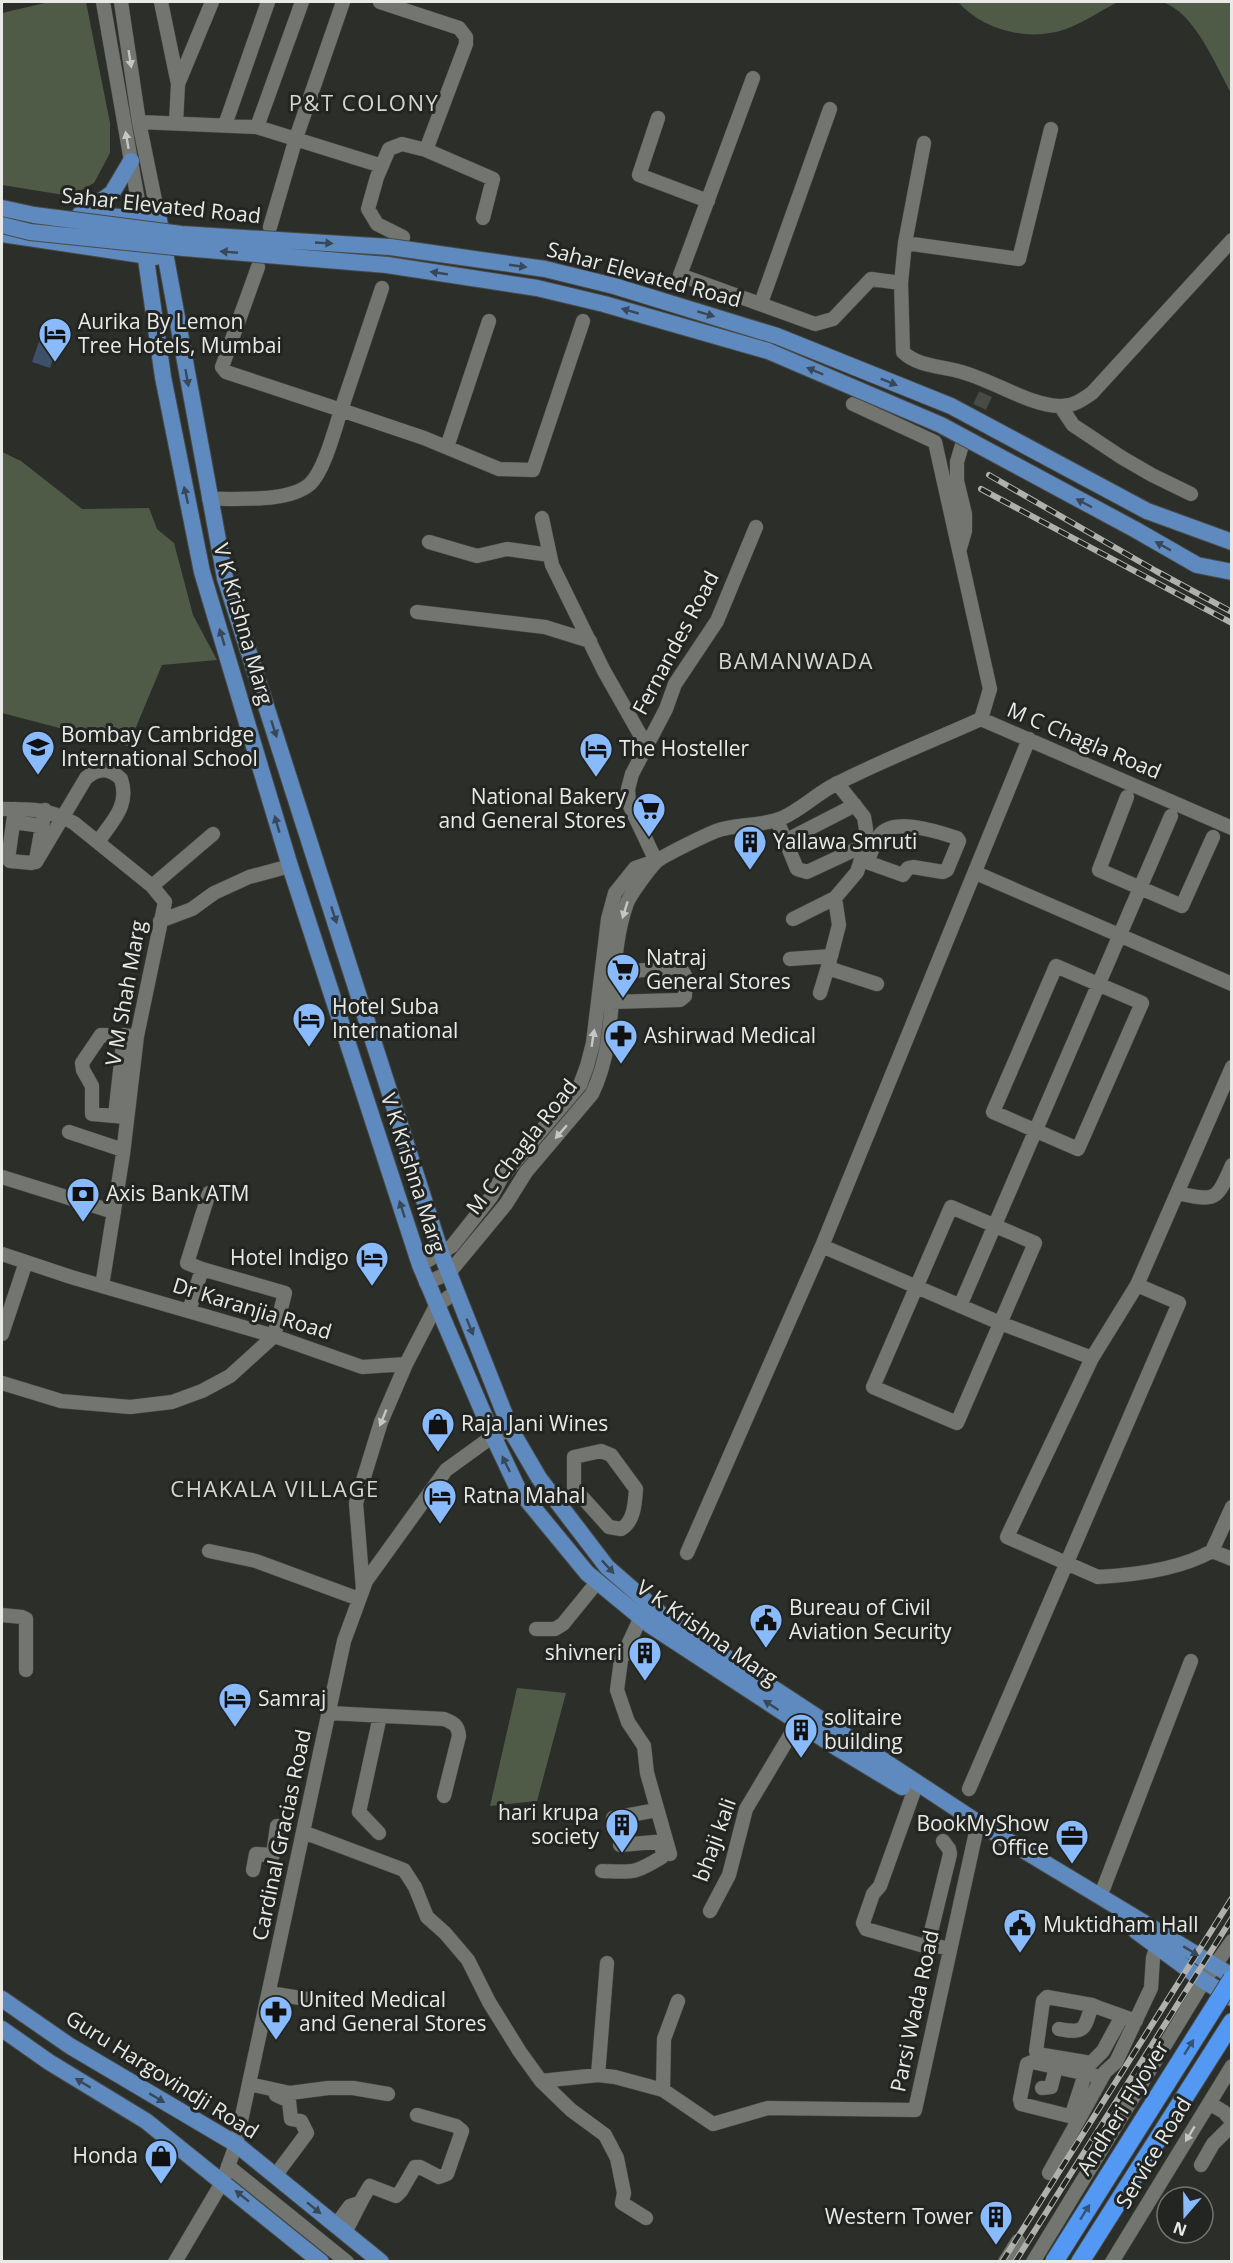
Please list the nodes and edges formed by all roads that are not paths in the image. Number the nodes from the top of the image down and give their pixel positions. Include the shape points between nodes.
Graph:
1 (103, 2) edge
2 (121, 2) edge
3 (161, 2) edge
4 (212, 2) edge
5 (268, 2) edge
6 (302, 2) edge
7 (342, 2) edge
8 (380, 2) edge
9 (753, 78) dead end
10 (178, 84) junction
11 (830, 108) dead end
12 (658, 118) dead end
13 (140, 122) junction
14 (176, 123) junction
15 (225, 126) junction
16 (257, 127) junction
17 (1051, 129) dead end
18 (296, 138) junction
19 (924, 143) dead end
20 (426, 150) junction
21 (131, 161) junction
22 (382, 166) junction
23 (708, 201) junction
24 (2, 203) edge
25 (2, 208) edge
26 (84, 214) junction
27 (141, 218) junction
28 (483, 218) dead end
29 (159, 220) junction
30 (2, 225) edge
31 (270, 227) dead end
32 (2, 234) edge
33 (403, 237) dead end
34 (1232, 240) edge
35 (905, 243) junction
36 (108, 251) junction
37 (145, 256) junction
38 (165, 258) junction
39 (258, 267) dead end
40 (901, 282) junction
41 (149, 283) junction
42 (382, 288) dead end
43 (761, 303) junction
44 (489, 321) dead end
45 (583, 321) dead end
46 (853, 404) dead end
47 (1061, 407) junction
48 (341, 410) junction
49 (962, 445) tunnel mouth
50 (447, 447) junction
51 (1191, 494) dead end
52 (209, 499) junction
53 (542, 518) dead end
54 (756, 527) dead end
55 (429, 542) dead end
56 (1232, 542) edge
57 (959, 551) junction
58 (550, 555) junction
59 (1197, 565) junction
60 (223, 571) junction
61 (1232, 572) edge
62 (203, 575) junction
63 (1232, 583) edge
64 (417, 612) dead end
65 (590, 641) junction
66 (981, 719) junction
67 (1029, 740) junction
68 (646, 745) junction
69 (837, 783) junction
70 (1127, 797) dead end
71 (855, 805) junction
72 (45, 810) junction
73 (10, 813) edge
74 (1171, 816) dead end
75 (64, 817) junction
76 (777, 820) junction
77 (42, 826) junction
78 (1232, 828) edge
79 (213, 834) dead end
80 (1213, 837) dead end
81 (785, 841) junction
82 (98, 842) junction
83 (865, 845) junction
84 (656, 861) junction
85 (864, 861) junction
86 (36, 862) dead end
87 (290, 866) junction
88 (975, 873) junction
89 (152, 886) junction
90 (1141, 888) junction
91 (835, 898) junction
92 (793, 919) dead end
93 (160, 921) junction
94 (1120, 936) junction
95 (790, 959) dead end
96 (830, 962) junction
97 (609, 982) junction
98 (877, 984) dead end
99 (1232, 984) edge
100 (1099, 985) junction
101 (820, 993) dead end
102 (615, 1009) junction
103 (131, 1036) junction
104 (1232, 1067) edge
105 (585, 1073) junction
106 (598, 1081) junction
107 (567, 1102) junction
108 (579, 1111) junction
109 (121, 1117) junction
110 (1036, 1131) junction
111 (69, 1132) dead end
112 (123, 1150) junction
113 (1232, 1165) edge
114 (2, 1177) edge
115 (209, 1193) dead end
116 (1177, 1193) junction
117 (114, 1212) junction
118 (995, 1225) junction
119 (822, 1246) junction
120 (441, 1253) junction
121 (2, 1254) edge
122 (26, 1262) junction
123 (420, 1265) junction
124 (202, 1269) junction
125 (449, 1273) junction
126 (426, 1283) junction
127 (1137, 1285) junction
128 (102, 1286) junction
129 (916, 1287) junction
130 (456, 1292) junction
131 (436, 1306) junction
132 (960, 1306) junction
133 (189, 1311) junction
134 (1000, 1323) junction
135 (2, 1334) edge
136 (273, 1336) junction
137 (1092, 1358) junction
138 (406, 1364) junction
139 (2, 1383) edge
140 (511, 1430) junction
141 (493, 1436) junction
142 (587, 1503) junction
143 (1232, 1507) edge
144 (569, 1517) junction
145 (605, 1522) junction
146 (586, 1539) junction
147 (209, 1551) dead end
148 (1212, 1551) junction
149 (687, 1553) dead end
150 (1232, 1559) edge
151 (1066, 1563) junction
152 (598, 1581) junction
153 (361, 1594) junction
154 (2, 1615) edge
155 (640, 1617) junction
156 (537, 1629) dead end
157 (1191, 1660) dead end
158 (26, 1670) dead end
159 (329, 1713) junction
160 (380, 1716) junction
161 (798, 1722) junction
162 (969, 1789) dead end
163 (913, 1794) junction
164 (444, 1796) dead end
165 (657, 1810) junction
166 (613, 1818) dead end
167 (277, 1826) dead end
168 (978, 1828) junction
169 (303, 1832) junction
170 (379, 1833) dead end
171 (942, 1841) dead end
172 (620, 1845) dead end
173 (665, 1847) junction
174 (273, 1855) junction
175 (297, 1858) junction
176 (253, 1870) dead end
177 (602, 1871) dead end
178 (1100, 1897) junction
179 (710, 1911) dead end
180 (1232, 1941) edge
181 (928, 1944) junction
182 (1157, 1945) junction
183 (950, 1949) junction
184 (607, 1963) dead end
185 (1214, 1965) junction
186 (1232, 1978) edge
187 (1204, 1982) junction
188 (269, 1993) junction
189 (1232, 1998) edge
190 (2, 1999) edge
191 (313, 2000) dead end
192 (678, 2001) dead end
193 (1092, 2006) junction
194 (1129, 2019) junction
195 (1232, 2022) edge
196 (2, 2029) edge
197 (1059, 2029) dead end
198 (1232, 2066) edge
199 (1056, 2067) junction
200 (1085, 2074) junction
201 (598, 2075) junction
202 (1101, 2077) junction
203 (542, 2081) junction
204 (249, 2086) junction
205 (1042, 2088) dead end
206 (663, 2090) junction
207 (388, 2094) dead end
208 (1209, 2103) junction
209 (417, 2115) dead end
210 (1232, 2123) edge
211 (236, 2144) junction
212 (1201, 2165) dead end
213 (1049, 2173) dead end
214 (226, 2174) junction
215 (275, 2176) junction
216 (646, 2218) dead end
217 (340, 2229) junction
218 (1012, 2251) edge
219 (175, 2262) edge
220 (321, 2262) edge
221 (347, 2262) edge
222 (381, 2262) edge
223 (1032, 2262) edge
224 (1054, 2262) edge
225 (1080, 2262) edge
226 (1112, 2262) edge

21 -> 1 street, V K Krishna Marg
2 -> 13 street, V K Krishna Marg
3 - 10 street
4 - 10 street
5 - 15 street
6 - 16 street
7 - 18 street
8 - 20 street via 459,28 466,37
9 - 23 street
10 - 14 street
11 - 43 street
12 - 23 street via 639,175
13 - 14 street
13 - 29 street, V K Krishna Marg
14 - 15 street
15 - 16 street
16 - 18 street
17 - 35 street via 1018,259
18 - 22 street
18 - 31 street
19 - 35 street
20 - 22 street via 402,144 389,149
20 - 28 street via 493,179
21 - 26 main road via 112,193
21 - 27 street, V K Krishna Marg
22 - 33 street via 368,209 377,224
23 - 43 street via 680,274
24 - 26 main road
25 -> 56 main road, Sahar Elevated Road, bridge via 181,234 390,247 545,270 614,286 777,336 951,406 1147,511
26 - 27 main road
27 - 29 main road
27 - 37 main road, V K Krishna Marg
29 - 38 main road, V K Krishna Marg
59 -> 30 main road, Sahar Elevated Road, bridge via 941,426 768,351 604,304 537,288 387,265 184,248 30,232
32 - 36 main road
34 - 47 street via 1092,393
35 - 40 street
36 - 37 main road
36 - 41 main road via 131,263
37 - 38 main road
37 - 41 main road, V K Krishna Marg
38 -> 52 main road, V K Krishna Marg
39 - 48 street via 222,367 226,372
40 - 43 street via 871,279 833,319 824,323 815,324
40 - 47 street via 903,352 917,362 961,371 989,386
62 -> 41 main road, V K Krishna Marg via 163,377
42 - 48 street
44 - 50 street
45 - 50 street via 533,470 498,470
46 - 57 street via 935,442
47 - 51 street via 1073,425 1141,469
48 - 50 street
48 - 52 street via 324,461 310,483 287,496
49 - 57 street via 957,481 965,531
52 - 60 main road, V K Krishna Marg
53 - 58 street
54 - 68 street, Fernandes Road via 717,621 675,684
55 - 58 street via 477,556 507,549
57 - 66 street via 990,689
58 - 65 street
59 - 61 main road
59 - 63 main road, Sahar Elevated Road
60 - 62 main road
60 -> 120 main road, V K Krishna Marg
87 -> 62 main road, V K Krishna Marg
64 - 65 street via 545,627
65 - 68 street
66 - 67 street, M C Chagla Road
66 - 69 street, M C Chagla Road
67 - 78 street, M C Chagla Road
67 - 88 street
68 - 84 street, Fernandes Road via 632,774 629,804
69 - 71 street
69 - 76 street, M C Chagla Road
70 - 90 street via 1099,870
71 - 81 street
71 - 83 street via 864,817
72 - 73 street, V M Shah Marg
72 - 75 street, V M Shah Marg
72 - 77 street
73 - 77 street
73 - 77 street via 10,861 36,860
74 - 90 street
75 - 82 street, V M Shah Marg
75 - 82 street via 88,776 109,770 122,783 124,804
75 - 86 street
76 - 81 street
76 - 84 street, M C Chagla Road via 716,831
79 - 89 street
80 - 90 street via 1182,906
81 - 83 street via 797,868 807,872
82 - 89 street, V M Shah Marg
83 - 85 street
84 - 97 street, M C Chagla Road via 628,900 610,958
85 - 85 street via 879,835 896,826 927,828 959,842 944,872 913,867 903,875
85 - 91 street
87 - 93 street via 249,876 192,909
123 -> 87 main road, V K Krishna Marg
88 - 94 street
88 - 119 street
89 - 93 street, V M Shah Marg via 165,902
90 - 94 street
91 - 92 street
91 - 96 street via 839,925
93 - 103 street, V M Shah Marg
94 - 99 street
94 - 100 street
95 - 96 street
96 - 98 street
96 - 101 street
97 - 102 street, M C Chagla Road
97 - 102 street via 677,968 686,976 685,996 680,1000
105 -> 97 street
100 - 110 street
100 - 110 street via 1142,1003 1078,1149
100 - 110 street via 1056,966 1006,1081 993,1112
102 - 106 street, M C Chagla Road
103 - 109 street, V M Shah Marg
103 - 109 street via 101,1035 82,1064 93,1087 92,1114
104 - 116 street
105 - 106 street
105 - 107 street
106 - 108 street, M C Chagla Road
107 - 108 street
107 - 120 street via 516,1159 452,1246
108 -> 125 street, M C Chagla Road via 526,1172 506,1204
109 - 112 street, V M Shah Marg
110 - 118 street
111 - 112 street
112 - 117 street, V M Shah Marg
113 - 116 street via 1216,1196 1205,1199
114 - 117 street
115 - 124 street via 187,1263
116 - 127 street
117 - 128 street, V M Shah Marg
118 - 129 street via 951,1207
118 - 132 street
118 - 134 street via 1035,1243
119 - 129 street
119 - 149 street
120 - 123 street
120 - 125 main road, V K Krishna Marg
121 - 122 street, Dr Karanjia Road
122 - 128 street, Dr Karanjia Road
122 - 135 street
123 - 126 main road, V K Krishna Marg
124 - 133 street
124 - 136 street via 285,1293
125 - 126 street, M C Chagla Road
125 - 130 main road, V K Krishna Marg
126 - 131 main road, V K Krishna Marg
127 - 137 street
127 - 151 street via 1179,1303
128 - 133 street, Dr Karanjia Road
129 - 132 street
129 - 134 street via 873,1387 957,1423
130 - 131 street
130 -> 140 main road, V K Krishna Marg
131 - 138 street
131 - 141 main road, V K Krishna Marg
132 - 134 street
133 - 136 street, Dr Karanjia Road
134 - 137 street
136 - 138 street, Dr Karanjia Road via 362,1367
136 - 139 street via 230,1376 172,1402 130,1407 82,1404
137 - 151 street via 1007,1537
138 -> 153 street via 381,1422 356,1503
140 - 141 street, Cardinal Gracias Road
140 - 144 main road, V K Krishna Marg via 539,1478
152 -> 141 main road, V K Krishna Marg via 518,1489
141 - 153 street, Cardinal Gracias Road via 446,1470 366,1581
142 - 144 street
142 - 145 street
142 - 145 street via 574,1488 574,1458 606,1452 636,1491 625,1528 615,1529
143 - 148 street
144 - 146 main road, V K Krishna Marg
145 - 146 street
146 -> 168 main road, V K Krishna Marg via 607,1567 662,1615
147 - 153 street via 256,1561
148 - 150 street
148 - 151 street via 1183,1564 1112,1576 1098,1577
151 - 162 street
152 - 155 main road, V K Krishna Marg
152 - 156 street via 563,1624 555,1629
153 - 159 street, Cardinal Gracias Road via 344,1641
154 - 158 street via 26,1619
161 -> 155 main road, V K Krishna Marg
155 - 165 street via 621,1660 617,1690 628,1722 644,1746
157 - 178 street
159 - 160 street
159 - 169 street, Cardinal Gracias Road
160 - 164 street via 444,1719 458,1728
160 - 170 street via 359,1812
161 - 163 main road, V K Krishna Marg
161 - 179 street, bhaji kali via 746,1809 729,1875
163 - 168 main road, V K Krishna Marg
163 - 181 street via 863,1923 866,1929
165 - 166 street
165 - 173 street
167 - 174 street
168 - 178 main road, V K Krishna Marg
168 - 182 main road, V K Krishna Marg via 1016,1859
168 - 183 street, Parsi Wada Road
169 - 175 street, Cardinal Gracias Road
169 - 203 street via 404,1870 427,1917 468,1960 496,2012
171 - 181 street via 950,1854
172 - 173 street
173 - 177 street via 662,1857 639,1871
174 - 175 street
174 - 176 street via 256,1854
175 - 188 street, Cardinal Gracias Road
178 -> 185 main road, V K Krishna Marg
180 - 185 street
181 - 183 street
182 - 187 main road, V K Krishna Marg
182 - 194 street via 1151,1988
183 - 206 street, Parsi Wada Road via 915,2110 768,2108 713,2124
184 - 201 street
185 - 186 main road, V K Krishna Marg
185 - 187 street
224 -> 186 highway, Andheri Flyover, bridge
187 - 189 main road, V K Krishna Marg
187 - 223 street
188 - 191 street
188 - 204 street, Cardinal Gracias Road
190 -> 211 main road, Guru Hargovindji Road via 70,2046
192 - 206 street via 664,2039
193 - 194 street
193 - 194 street via 1047,1997 1043,2001 1037,2054 1091,2063
193 - 197 street via 1080,2031
194 - 202 street via 1116,2062
195 - 225 highway
214 -> 196 main road
198 - 208 street, Service Road
199 - 200 street
199 - 200 street via 1027,2064 1022,2104 1069,2116
199 - 205 street via 1051,2087
200 - 202 street
201 - 203 street, Parsi Wada Road
201 - 206 street, Parsi Wada Road
202 - 213 street
203 - 216 street via 604,2135 617,2158 624,2193 622,2203
204 - 207 street via 290,2093 353,2088
204 - 211 street, Cardinal Gracias Road
204 - 215 street via 289,2100 291,2119 301,2121 308,2133
208 - 210 street via 1224,2112
208 -> 226 street, Service Road
209 - 217 street via 462,2131 447,2174 440,2177 416,2167 397,2195 372,2186 359,2203 350,2206
210 - 212 street
211 - 214 street, Cardinal Gracias Road
211 - 215 main road, Guru Hargovindji Road
214 - 219 street, Cardinal Gracias Road
220 -> 214 main road
214 - 221 street
215 -> 217 main road, Guru Hargovindji Road
217 - 222 main road, Guru Hargovindji Road
218 - 223 street

